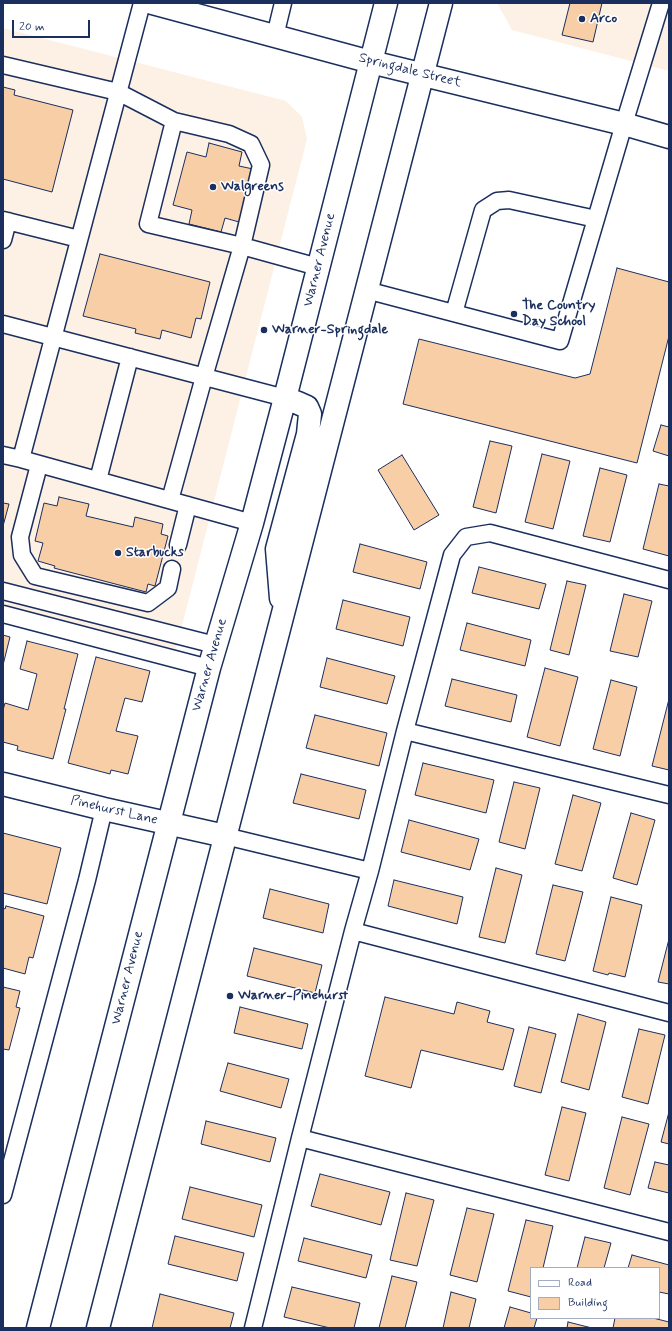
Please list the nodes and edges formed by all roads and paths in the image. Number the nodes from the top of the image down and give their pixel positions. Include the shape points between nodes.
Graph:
1 (142, 3) edge
2 (152, 3) edge
3 (283, 3) edge
4 (386, 3) edge
5 (441, 3) edge
6 (661, 3) edge
7 (198, 9) edge
8 (275, 36) junction
9 (371, 62) junction
10 (3, 64) edge
11 (422, 75) junction
12 (118, 92) junction
13 (174, 121) junction
14 (624, 124) junction
15 (669, 137) edge
16 (596, 219) junction
17 (5, 221) edge
18 (79, 239) junction
19 (3, 240) edge
20 (242, 246) junction
21 (318, 267) junction
22 (366, 290) junction
23 (454, 313) junction
24 (3, 324) edge
25 (53, 337) junction
26 (130, 357) junction
27 (204, 377) junction
28 (285, 398) junction
29 (3, 455) edge
30 (21, 459) junction
31 (40, 465) junction
32 (98, 480) junction
33 (170, 500) junction
34 (188, 505) junction
35 (252, 523) junction
36 (178, 545) dead end
37 (172, 569) dead end
38 (669, 580) edge
39 (3, 591) edge
40 (283, 613) junction
41 (3, 614) edge
42 (215, 645) junction
43 (208, 668) junction
44 (405, 731) junction
45 (3, 784) edge
46 (669, 795) edge
47 (104, 810) junction
48 (168, 823) junction
49 (225, 836) junction
50 (370, 871) junction
51 (353, 931) junction
52 (669, 1012) edge
53 (300, 1138) junction
54 (3, 1195) edge
55 (669, 1232) edge
56 (38, 1328) edge
57 (98, 1328) edge
58 (253, 1328) edge

1 - 12 lane
2 - 7 main road, Springdale Street
3 - 8 lane
4 - 9 main road, Warner Avenue
5 - 11 main road
6 - 14 lane
7 - 8 main road, Springdale Street
8 - 9 main road, Springdale Street
9 - 11 main road, Springdale Street
9 - 21 main road, Warner Avenue
10 - 12 lane
11 - 14 main road, Springdale Street
11 - 22 main road
12 - 13 lane
12 - 18 lane
13 - 20 lane via 229,134 252,144 261,165
13 - 20 lane via 148,224
14 - 15 main road, Springdale Street
14 - 16 lane
16 - 23 lane via 509,200 497,201 483,210
16 - 23 lane via 560,341
17 - 18 lane
17 - 19 lane
18 - 25 lane
20 - 21 lane
20 - 27 lane
21 - 28 main road, Warner Avenue
22 - 23 lane
22 - 40 main road
24 - 25 lane
25 - 26 lane
25 - 30 lane
26 - 27 lane
26 - 32 lane
27 - 28 lane
27 - 33 lane
28 - 35 main road, Warner Avenue
28 - 40 main road via 307,407 310,414 308,434 277,549
29 - 30 lane
30 - 31 lane
31 - 32 lane
31 - 37 lane via 20,537 22,555 35,576 148,603 168,588
32 - 33 lane
33 - 34 lane
34 - 35 lane
34 - 36 lane
35 - 42 main road, Warner Avenue
38 - 44 lane via 490,532 466,537 452,555
39 - 42 lane
40 - 49 main road
41 - 43 lane
42 - 43 main road, Warner Avenue
43 - 48 main road, Warner Avenue
44 - 46 lane
44 - 50 lane
45 - 47 main road, Pinehurst Lane
47 - 48 main road, Pinehurst Lane
47 - 54 lane
48 - 49 main road, Pinehurst Lane
48 - 56 main road, Warner Avenue
49 - 50 lane
49 - 57 main road
50 - 51 lane
51 - 52 lane
51 - 53 lane
53 - 55 lane
53 - 58 lane

